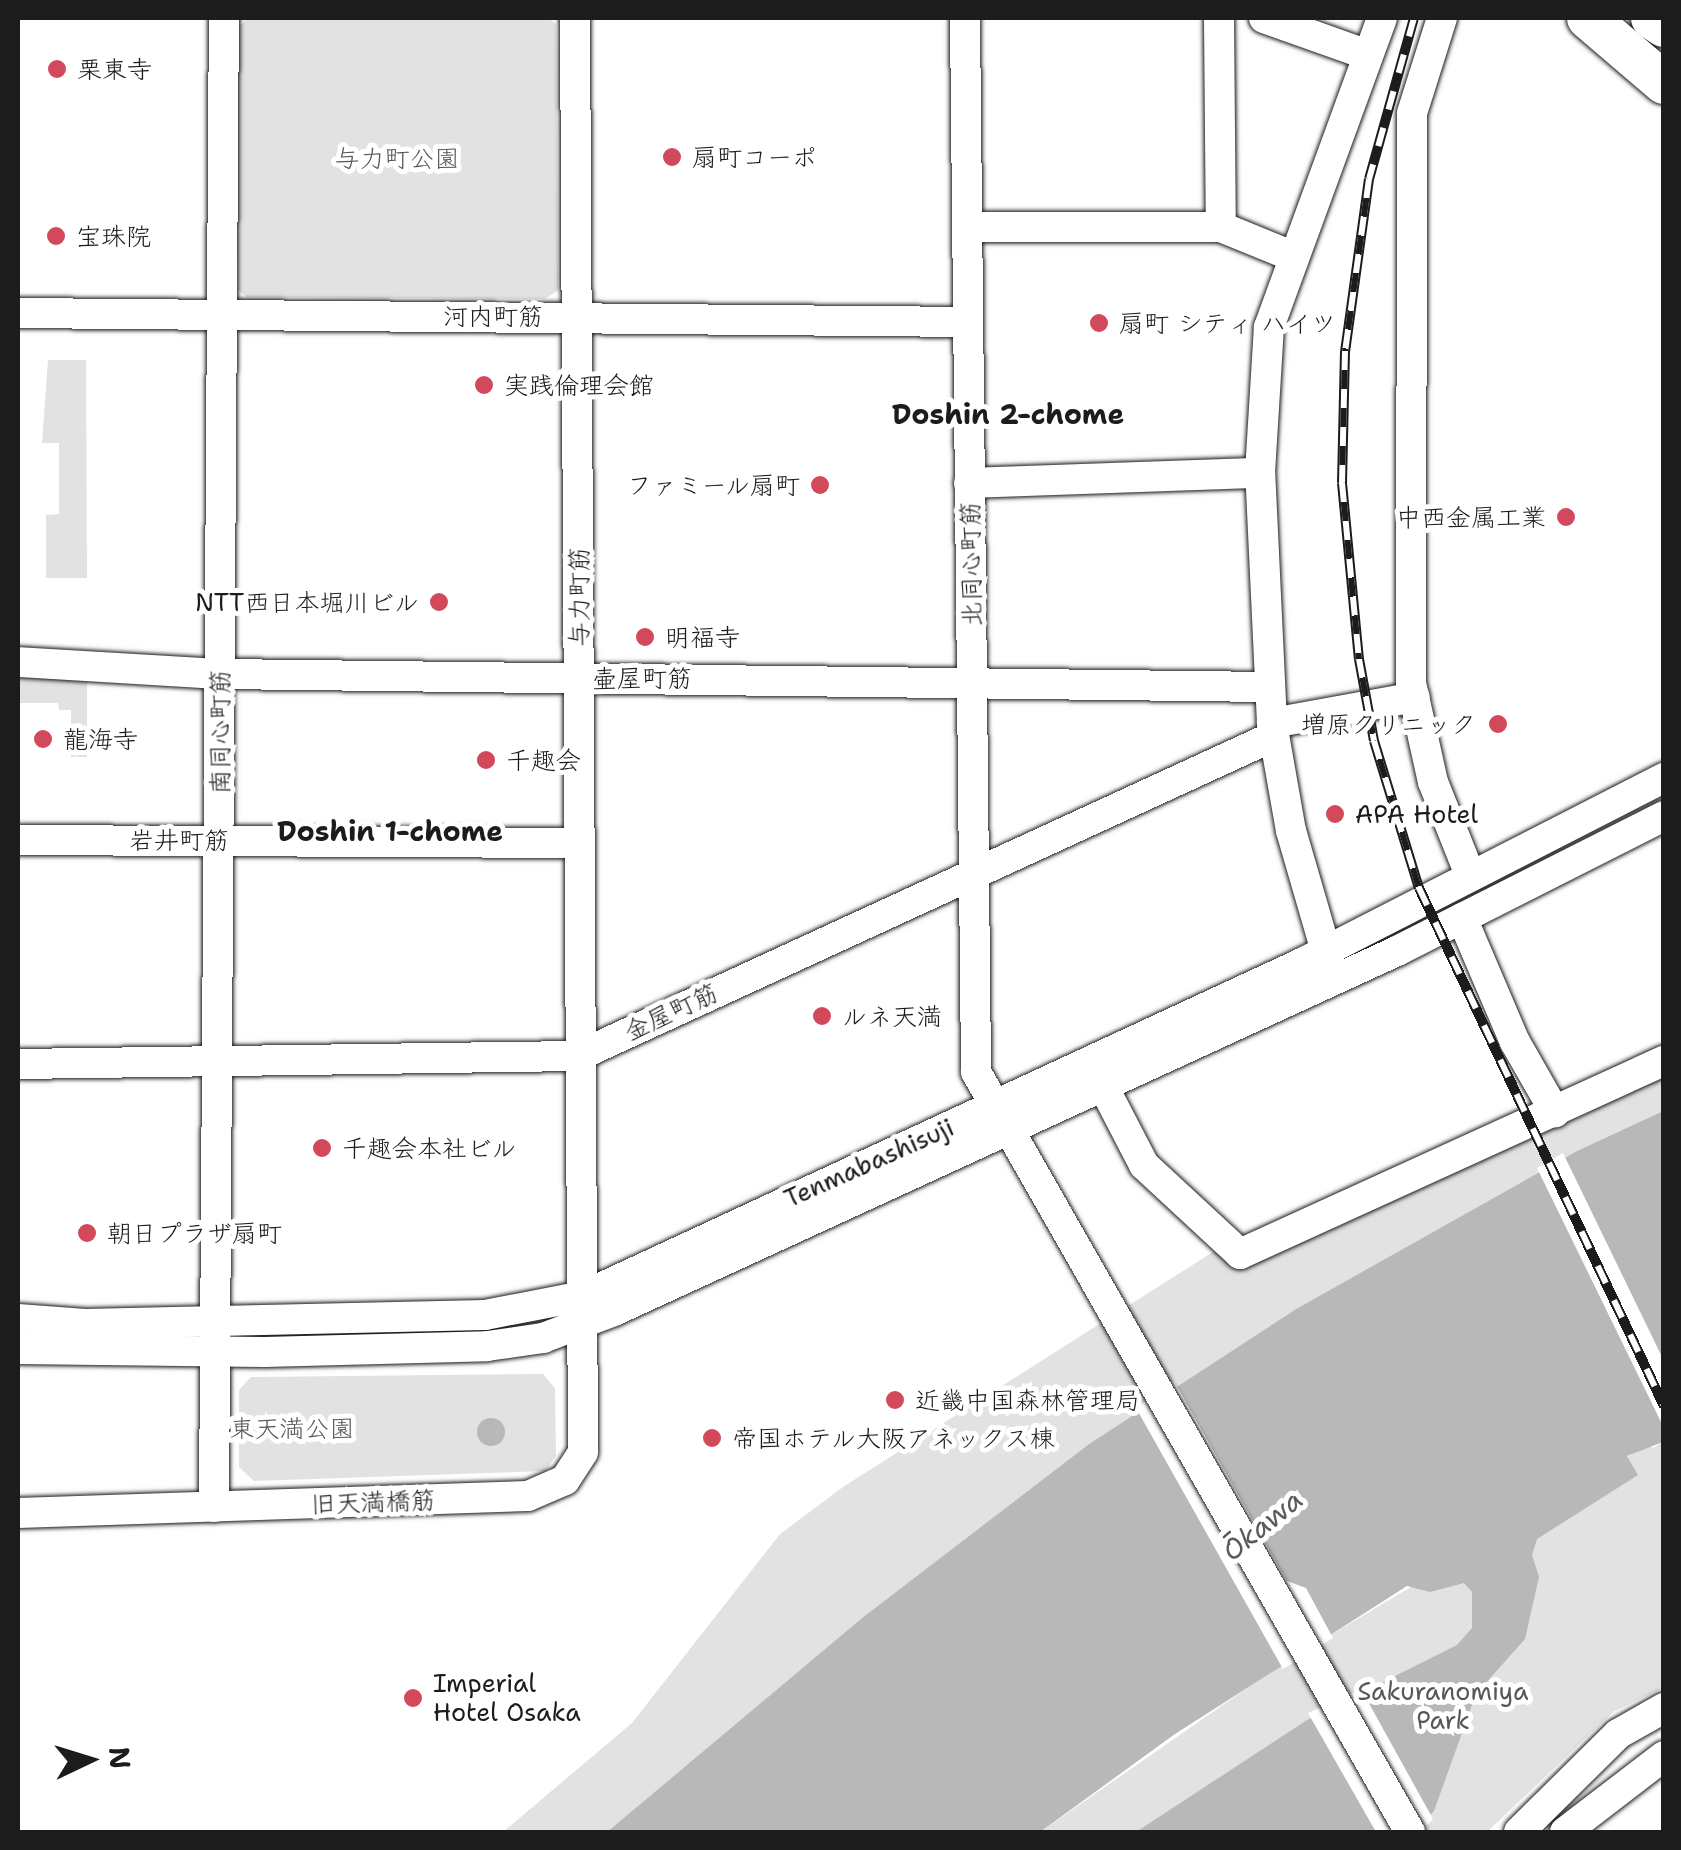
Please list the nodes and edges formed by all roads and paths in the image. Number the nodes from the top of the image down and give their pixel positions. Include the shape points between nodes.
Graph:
1 (224, 18) edge
2 (575, 18) edge
3 (966, 18) edge
4 (1220, 18) edge
5 (1264, 18) edge
6 (1382, 18) edge
7 (1442, 18) edge
8 (1569, 18) edge
9 (1588, 18) edge
10 (1601, 18) edge
11 (1652, 18) edge
12 (1664, 25) edge
13 (1368, 55) junction
14 (1664, 58) edge
15 (1664, 84) edge
16 (1664, 93) edge
17 (967, 226) junction
18 (1221, 228) junction
19 (1294, 258) junction
20 (18, 313) edge
21 (221, 316) junction
22 (577, 316) junction
23 (968, 322) junction
24 (1260, 473) junction
25 (969, 482) junction
26 (18, 662) edge
27 (221, 674) junction
28 (579, 678) junction
29 (973, 682) junction
30 (1267, 687) junction
31 (1415, 697) junction
32 (1273, 730) junction
33 (1664, 778) edge
34 (1664, 816) edge
35 (18, 840) edge
36 (220, 840) junction
37 (580, 843) junction
38 (974, 873) junction
39 (1470, 875) junction
40 (1462, 918) junction
41 (1330, 964) junction
42 (578, 1056) junction
43 (1664, 1061) edge
44 (213, 1062) junction
45 (18, 1064) edge
46 (1101, 1082) junction
47 (1556, 1112) junction
48 (1000, 1116) junction
49 (582, 1311) junction
50 (18, 1319) edge
51 (215, 1320) junction
52 (18, 1349) edge
53 (214, 1352) junction
54 (214, 1506) junction
55 (18, 1513) edge
56 (1664, 1708) edge
57 (1660, 1769) edge
58 (1410, 1832) edge
59 (1520, 1832) edge
60 (1565, 1832) edge

1 - 21 street, 南同心町筋
2 - 22 street, 与力町筋
3 - 17 street, 北同心町筋
4 - 18 street
5 - 13 street
6 - 13 street
7 - 31 street via 1412,113
8 - 16 street
9 - 15 highway
10 - 14 highway
11 - 12 highway
13 - 19 street
17 - 18 street
17 - 23 street, 北同心町筋
18 - 19 street
19 - 24 street via 1269,327
20 - 21 street, 河内町筋
21 - 22 street, 河内町筋
21 - 27 street, 南同心町筋
22 - 23 street, 河内町筋
22 - 28 street, 与力町筋
23 - 25 street, 北同心町筋
24 - 25 street
24 - 30 street
25 - 29 street, 北同心町筋
26 - 27 street, 壷屋町筋
27 - 28 street, 壷屋町筋
27 - 36 street, 南同心町筋
28 - 29 street, 壷屋町筋
28 - 37 street, 与力町筋
29 - 30 street, 壷屋町筋
29 - 38 street, 北同心町筋
30 - 32 street
31 - 32 street, 金屋町筋
31 - 39 street via 1433,782
32 - 38 street, 金屋町筋
32 - 41 street via 1292,832
33 - 39 street, Tenmabashisuji
34 - 40 street, Tenmabashisuji
35 - 36 street, 岩井町筋
36 - 37 street, 岩井町筋
36 - 44 street, 南同心町筋
37 - 42 street, 与力町筋
38 - 42 street, 金屋町筋
38 - 48 street, 北同心町筋 via 976,1072
39 - 41 street, Tenmabashisuji
40 - 41 street, Tenmabashisuji
40 - 47 street via 1515,1042
41 - 46 street, Tenmabashisuji
41 - 48 street, Tenmabashisuji
42 - 44 street, 金屋町筋
42 - 49 street, 与力町筋
43 - 47 street
44 - 45 street, 金屋町筋
44 - 51 street, 南同心町筋
46 - 47 street via 1144,1166 1240,1254
46 - 48 street, Tenmabashisuji
48 - 49 street, Tenmabashisuji
48 - 58 street, 北同心町筋
49 - 51 street, Tenmabashisuji
49 - 53 street, Tenmabashisuji via 486,1346
49 - 54 street, 旧天満橋筋 via 583,1452 552,1488 528,1496
50 - 51 street, Tenmabashisuji
51 - 53 street, 南同心町筋
52 - 53 street, Tenmabashisuji
53 - 54 street, 南同心町筋
54 - 55 street, 旧天満橋筋
56 - 59 street via 1618,1734
57 - 60 street

